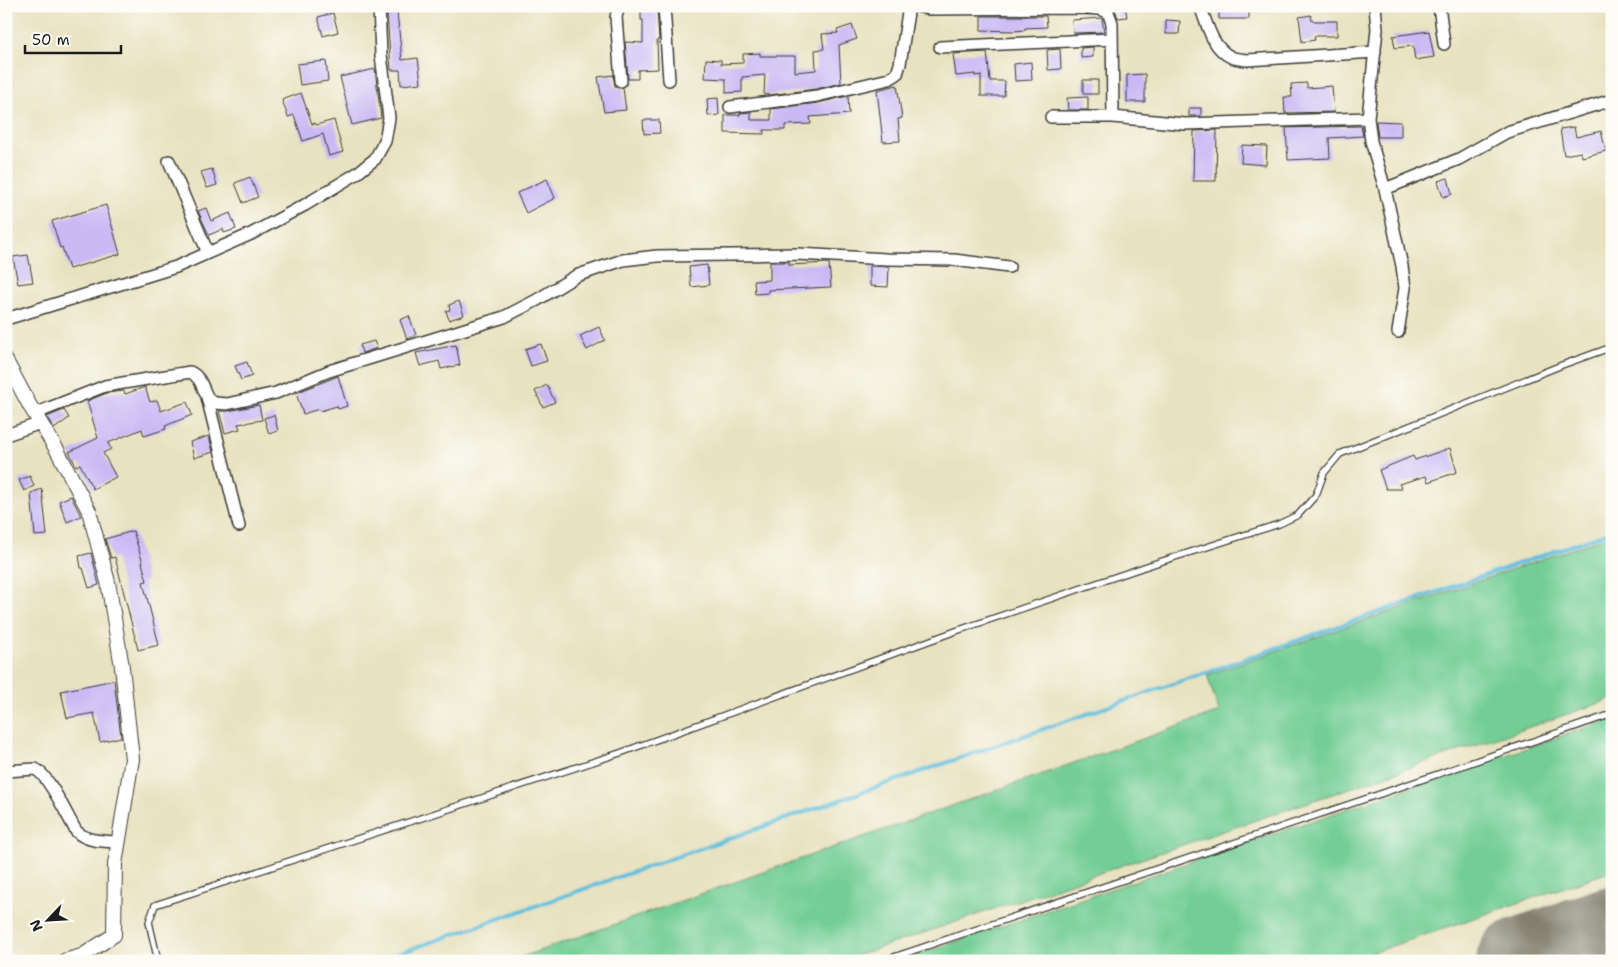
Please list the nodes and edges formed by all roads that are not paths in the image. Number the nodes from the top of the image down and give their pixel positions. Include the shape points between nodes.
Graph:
1 (379, 6) edge
2 (619, 6) edge
3 (664, 6) edge
4 (909, 6) edge
5 (917, 6) edge
6 (1200, 6) edge
7 (1375, 6) edge
8 (1440, 6) edge
9 (1112, 39) junction
10 (1444, 44) dead end
11 (940, 47) dead end
12 (1375, 52) junction
13 (669, 80) dead end
14 (621, 81) dead end
15 (1612, 100) edge
16 (730, 107) dead end
17 (1051, 117) dead end
18 (1113, 117) junction
19 (1368, 118) junction
20 (168, 161) dead end
21 (1385, 190) junction
22 (208, 253) junction
23 (1008, 267) dead end
24 (6, 319) edge
25 (1398, 332) dead end
26 (1612, 347) edge
27 (6, 361) edge
28 (207, 397) junction
29 (38, 419) junction
30 (6, 435) edge
31 (239, 526) dead end
32 (1612, 714) edge
33 (6, 770) edge
34 (118, 842) junction
35 (64, 961) edge
36 (158, 961) edge
37 (882, 961) edge

1 - 22 street via 389,118 385,141 375,159 305,205
2 - 14 street via 616,17
3 - 13 street
4 - 16 street via 900,64 897,74 889,79 817,96
5 - 9 street via 929,9 1100,8 1108,12
6 - 12 street via 1213,39 1231,57 1247,60
7 - 12 street
8 - 10 street
9 - 11 street
9 - 18 street
12 - 19 street
15 - 21 street via 1507,132 1459,159
17 - 18 street
18 - 19 street via 1185,124
19 - 21 street
20 - 22 street
21 - 25 street via 1405,288
22 - 24 street via 176,267
23 - 28 street via 954,260 798,254 657,256 622,260 576,276 504,317 329,371 276,394 226,404 210,401
26 - 36 lane via 1340,454 1324,473 1316,495 1298,515 1278,524 956,631 620,753 154,905 149,922
27 - 29 street
28 - 29 street via 201,382 190,372 105,386
28 - 31 street
29 - 30 street
29 - 34 street via 89,512 108,582 132,759
32 - 37 lane
33 - 34 street via 39,770 82,837
34 - 35 street via 114,864 114,935 82,956

